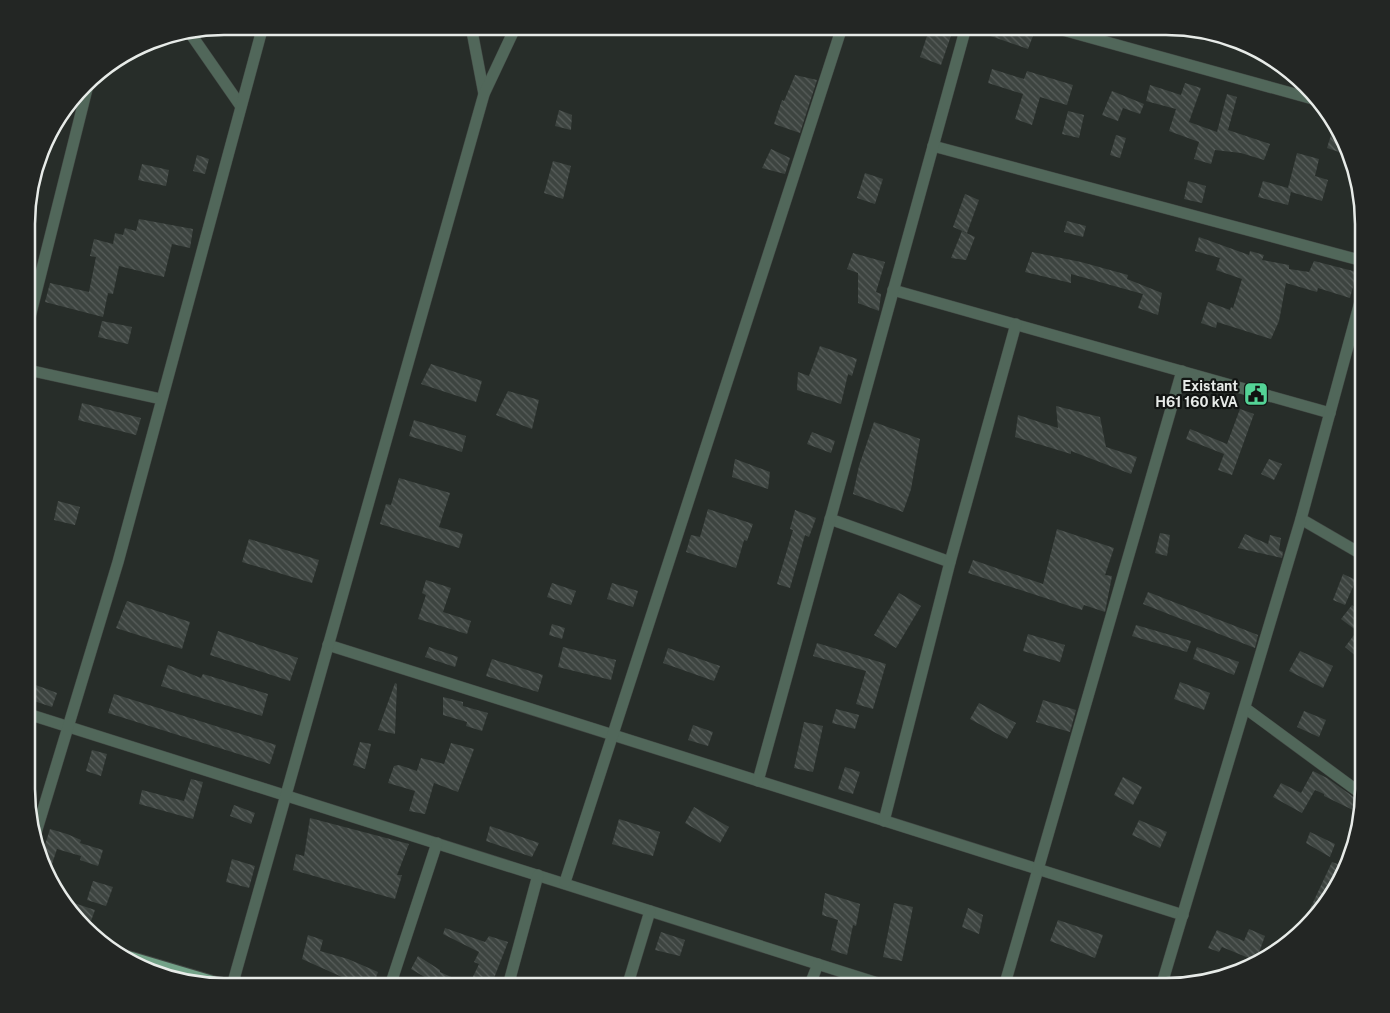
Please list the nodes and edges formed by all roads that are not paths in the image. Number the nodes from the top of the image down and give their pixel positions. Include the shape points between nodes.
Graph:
1 (260, 35) edge
2 (473, 35) edge
3 (512, 35) edge
4 (839, 35) edge
5 (964, 35) edge
6 (1081, 35) edge
7 (193, 38) edge
8 (484, 94) junction
9 (85, 95) edge
10 (1306, 97) edge
11 (240, 105) junction
12 (933, 146) junction
13 (1355, 259) edge
14 (893, 290) junction
15 (35, 297) edge
16 (1355, 321) edge
17 (1016, 324) junction
18 (35, 372) edge
19 (1182, 372) junction
20 (162, 400) junction
21 (1330, 413) junction
22 (830, 519) junction
23 (1302, 519) junction
24 (1355, 550) edge
25 (950, 562) junction
26 (328, 645) junction
27 (1245, 708) junction
28 (35, 716) edge
29 (68, 727) junction
30 (613, 735) junction
31 (758, 781) junction
32 (1355, 788) edge
33 (286, 796) junction
34 (884, 821) junction
35 (39, 824) edge
36 (437, 843) junction
37 (1038, 869) junction
38 (538, 875) junction
39 (565, 882) junction
40 (650, 911) junction
41 (1183, 915) junction
42 (150, 963) edge
43 (818, 964) junction
44 (184, 973) edge
45 (234, 978) edge
46 (393, 978) edge
47 (510, 978) edge
48 (629, 978) edge
49 (813, 978) edge
50 (862, 978) edge
51 (1007, 978) edge
52 (1164, 978) edge

1 - 11 street
2 - 8 street
3 - 8 street
4 - 30 street
5 - 12 street
6 - 10 street
7 - 11 street
8 - 26 street
9 - 15 street
11 - 20 street
12 - 13 street
12 - 14 street
14 - 17 street
14 - 22 street
16 - 21 street
17 - 19 street
17 - 25 street
18 - 20 street
19 - 21 street
19 - 37 street
20 - 29 street
21 - 23 street
22 - 25 street
22 - 31 street
23 - 24 street
23 - 27 street
25 - 34 street
26 - 30 street
26 - 33 street
27 - 32 street
27 - 41 street
28 - 29 street
29 - 33 street
29 - 35 street
30 - 31 street
30 - 39 street
31 - 34 street
33 - 36 street
33 - 45 street
34 - 37 street
36 - 38 street
36 - 46 street
37 - 41 street
37 - 51 street
38 - 39 street
38 - 47 street
39 - 40 street
40 - 43 street
40 - 48 street
41 - 52 street
42 - 44 main road
43 - 49 street
43 - 50 street

